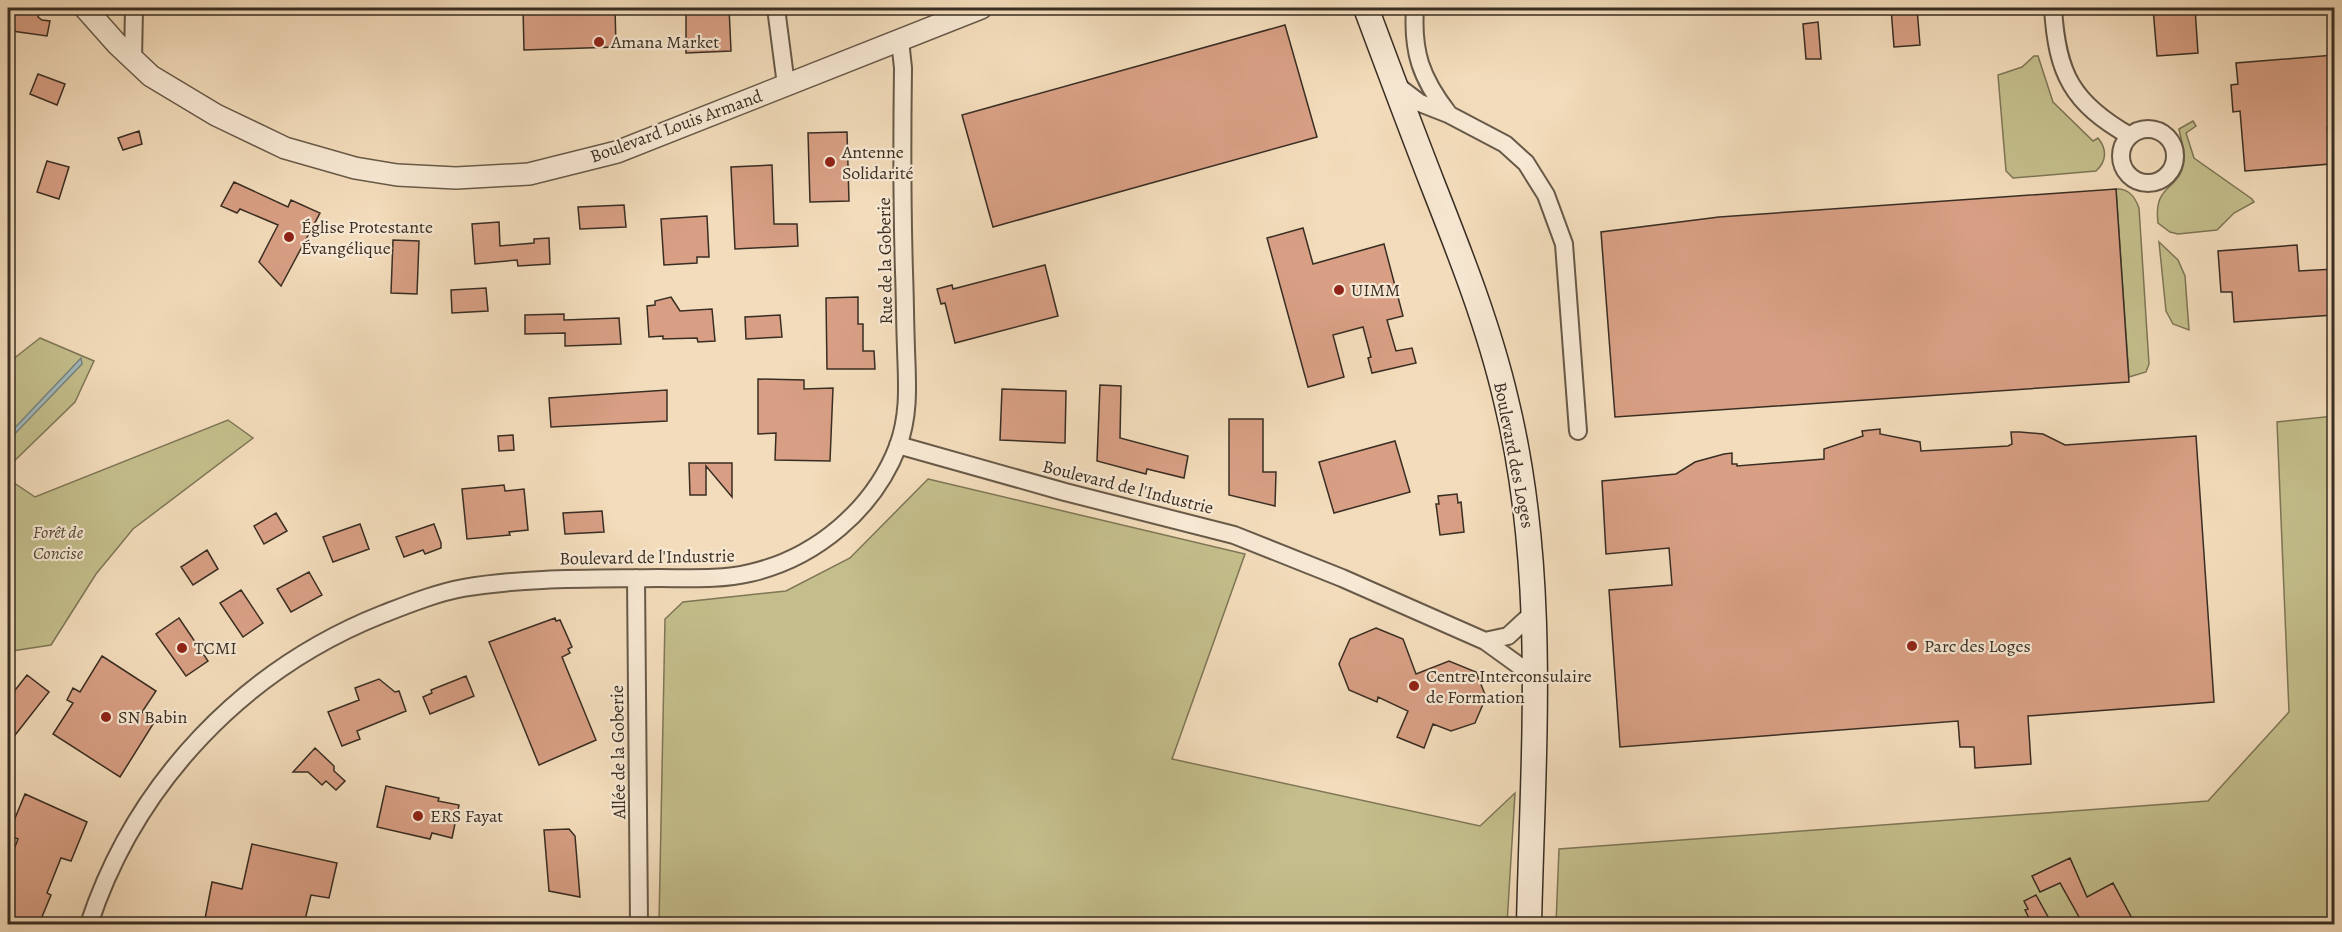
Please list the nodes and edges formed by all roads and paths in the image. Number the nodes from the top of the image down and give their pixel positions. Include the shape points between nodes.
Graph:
1 (85, 8) edge
2 (134, 8) edge
3 (776, 8) edge
4 (981, 8) edge
5 (1366, 8) edge
6 (1415, 8) edge
7 (2054, 8) edge
8 (900, 40) junction
9 (133, 60) junction
10 (1394, 83) junction
11 (786, 85) junction
12 (1448, 114) junction
13 (2130, 136) dead end
14 (1578, 431) dead end
15 (898, 445) junction
16 (636, 578) junction
17 (1534, 612) junction
18 (1485, 641) junction
19 (1535, 677) junction
20 (89, 924) edge
21 (639, 924) edge
22 (1529, 924) edge

1 - 9 street, Boulevard Louis Armand
2 - 9 street
3 - 11 street
4 - 8 street, Boulevard Louis Armand
5 - 10 main road, Boulevard des Loges
6 - 12 street via 1417,54 1430,89
7 - 13 street via 2065,75 2079,98
8 - 11 street, Boulevard Louis Armand
8 - 15 street, Rue de la Goberie via 908,399
9 - 11 street, Boulevard Louis Armand via 189,100 285,148 355,168 456,178 529,174 617,152
10 - 12 street via 1420,103
10 - 17 main road, Boulevard des Loges via 1472,285 1506,400 1526,507
12 - 14 street via 1505,144 1526,163 1558,224 1564,244
15 - 16 street, Boulevard de l'Industrie via 873,493 815,547 747,574
15 - 18 street, Boulevard de l'Industrie via 1234,535
16 - 20 street, Boulevard de l'Industrie via 550,578 441,593 344,631 295,658 236,702 167,779 123,845
16 - 21 street, Allée de la Goberie
17 - 18 street via 1508,636
17 - 19 main road, Boulevard des Loges
18 - 19 street, Boulevard de l'Industrie
19 - 22 main road, Boulevard des Loges

